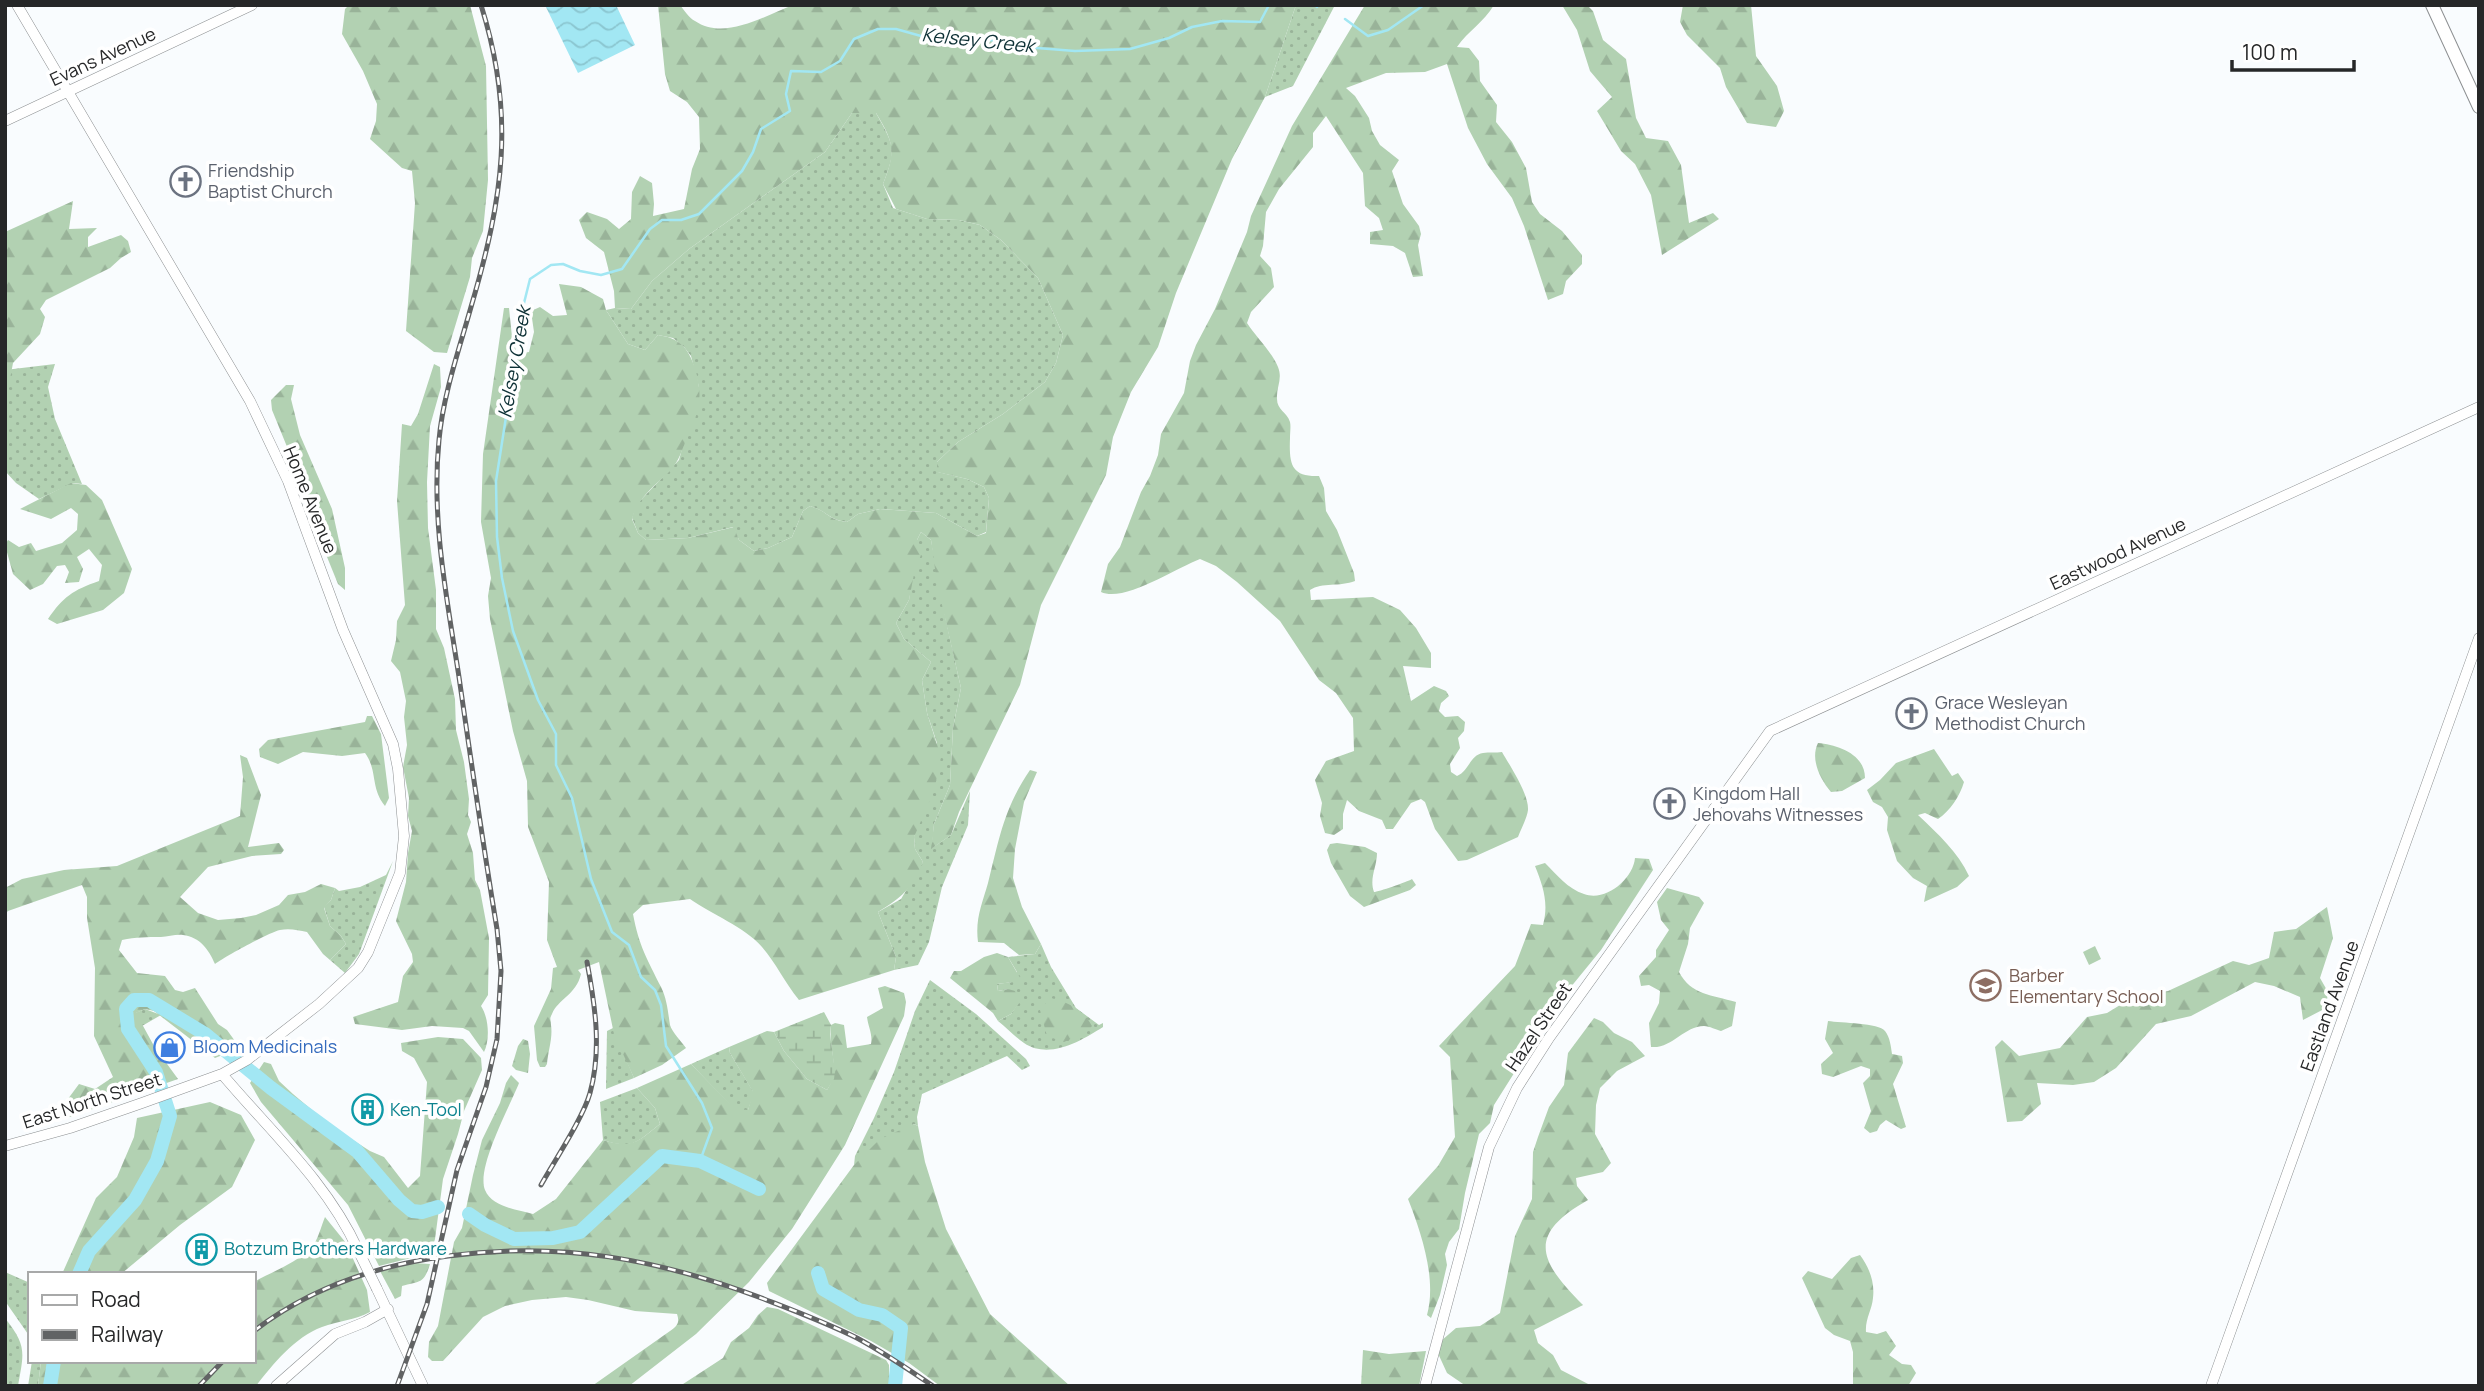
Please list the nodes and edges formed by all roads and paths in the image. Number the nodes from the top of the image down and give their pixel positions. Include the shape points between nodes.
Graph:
1 (17, 5) edge
2 (252, 5) edge
3 (2432, 5) edge
4 (68, 91) junction
5 (2479, 107) edge
6 (5, 121) edge
7 (2479, 407) edge
8 (2479, 638) edge
9 (1770, 731) joint
10 (294, 1021) joint
11 (222, 1074) junction
12 (5, 1146) edge
13 (388, 1309) junction
14 (276, 1386) edge
15 (423, 1386) edge
16 (1425, 1386) edge
17 (2211, 1386) edge

1 - 4 street, Home Avenue
2 - 4 street, Evans Avenue
3 - 5 main road
4 - 6 street, Evans Avenue
4 - 10 street, Home Avenue via 256,412 295,498 396,756 404,844 394,890 358,968
7 - 9 street, Eastwood Avenue
8 - 17 street, Eastland Avenue
9 - 16 street, Hazel Street via 1549,1038 1502,1116 1484,1163
10 - 11 street, East North Street
11 - 12 street, East North Street via 70,1129
11 - 13 street, bridge via 319,1185
13 - 14 street via 325,1342
13 - 15 street

